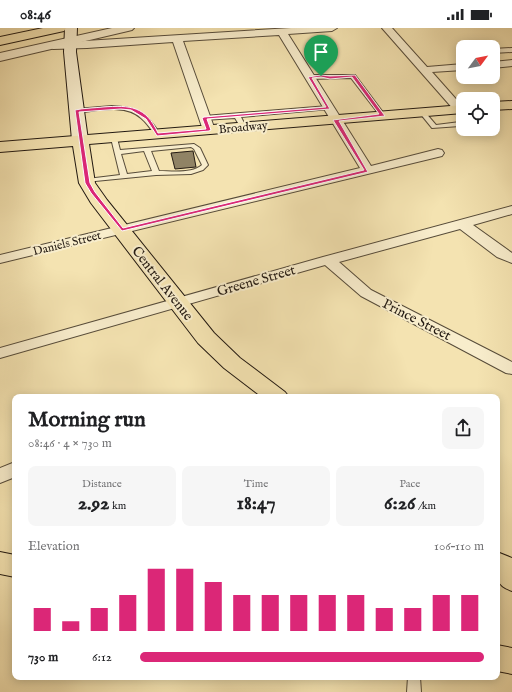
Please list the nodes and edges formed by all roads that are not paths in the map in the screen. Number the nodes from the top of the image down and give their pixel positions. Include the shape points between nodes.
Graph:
1 (19, 28) edge
2 (128, 28) edge
3 (332, 28) edge
4 (387, 28) edge
5 (0, 32) edge
6 (282, 32) junction
7 (68, 35) edge
8 (178, 39) junction
9 (0, 41) edge
10 (512, 50) edge
11 (500, 51) edge
12 (0, 57) edge
13 (512, 63) edge
14 (500, 64) edge
15 (456, 68) edge
16 (424, 70) junction
17 (310, 77) junction
18 (456, 104) edge
19 (512, 105) edge
20 (500, 106) edge
21 (456, 109) edge
22 (76, 111) junction
23 (422, 112) junction
24 (332, 114) junction
25 (382, 116) junction
26 (206, 124) junction
27 (456, 124) edge
28 (157, 134) junction
29 (189, 139) junction
30 (80, 140) junction
31 (116, 145) junction
32 (0, 147) edge
33 (148, 150) junction
34 (438, 153) dead end
35 (367, 170) junction
36 (156, 173) junction
37 (124, 177) junction
38 (87, 181) junction
39 (512, 210) edge
40 (461, 223) junction
41 (122, 230) junction
42 (0, 259) edge
43 (512, 259) edge
44 (328, 260) junction
45 (178, 302) junction
46 (0, 353) edge
47 (512, 369) edge
48 (271, 394) edge
49 (12, 470) edge
50 (0, 476) edge
51 (0, 563) edge
52 (12, 565) edge
53 (500, 659) edge
54 (512, 661) edge
55 (414, 680) edge
56 (414, 692) edge

1 - 5 main road
2 - 7 street
3 - 6 street
4 - 16 street
6 - 8 street
6 - 17 street
7 - 8 street
7 - 9 main road
7 - 12 street via 53,46
7 - 22 main road, Central Avenue
8 - 26 street
10 - 11 lane
13 - 14 street
15 - 16 street
16 - 18 street
17 - 24 street
17 - 25 lane via 353,76
19 - 20 main road
21 - 23 main road, Broadway
22 - 28 lane via 132,108 147,118
22 - 30 main road, Central Avenue
23 - 25 main road, Broadway
23 - 27 lane via 434,127
24 - 25 main road, Broadway
24 - 26 main road, Broadway
24 - 35 street
26 - 29 main road, Broadway
28 - 29 main road, Broadway
28 - 31 main road, Broadway
29 - 33 lane
29 - 36 lane via 202,155 206,165 191,172
30 - 31 main road, Broadway
30 - 32 main road, Broadway
30 - 38 main road, Central Avenue
31 - 33 lane
31 - 37 lane
33 - 36 lane
34 - 35 street, Daniels Street
35 - 41 street, Daniels Street
36 - 37 lane
37 - 38 lane
38 - 41 main road, Central Avenue via 92,192
39 - 40 street, Greene Street
40 - 43 street
40 - 44 street, Greene Street
41 - 42 street, Daniels Street
41 - 45 main road, Central Avenue
44 - 45 street, Greene Street
44 - 47 street, Prince Street via 366,293
45 - 46 street, Greene Street
45 - 48 main road, Central Avenue via 218,350
49 - 50 street
51 - 52 main road
53 - 54 main road
55 - 56 lane

